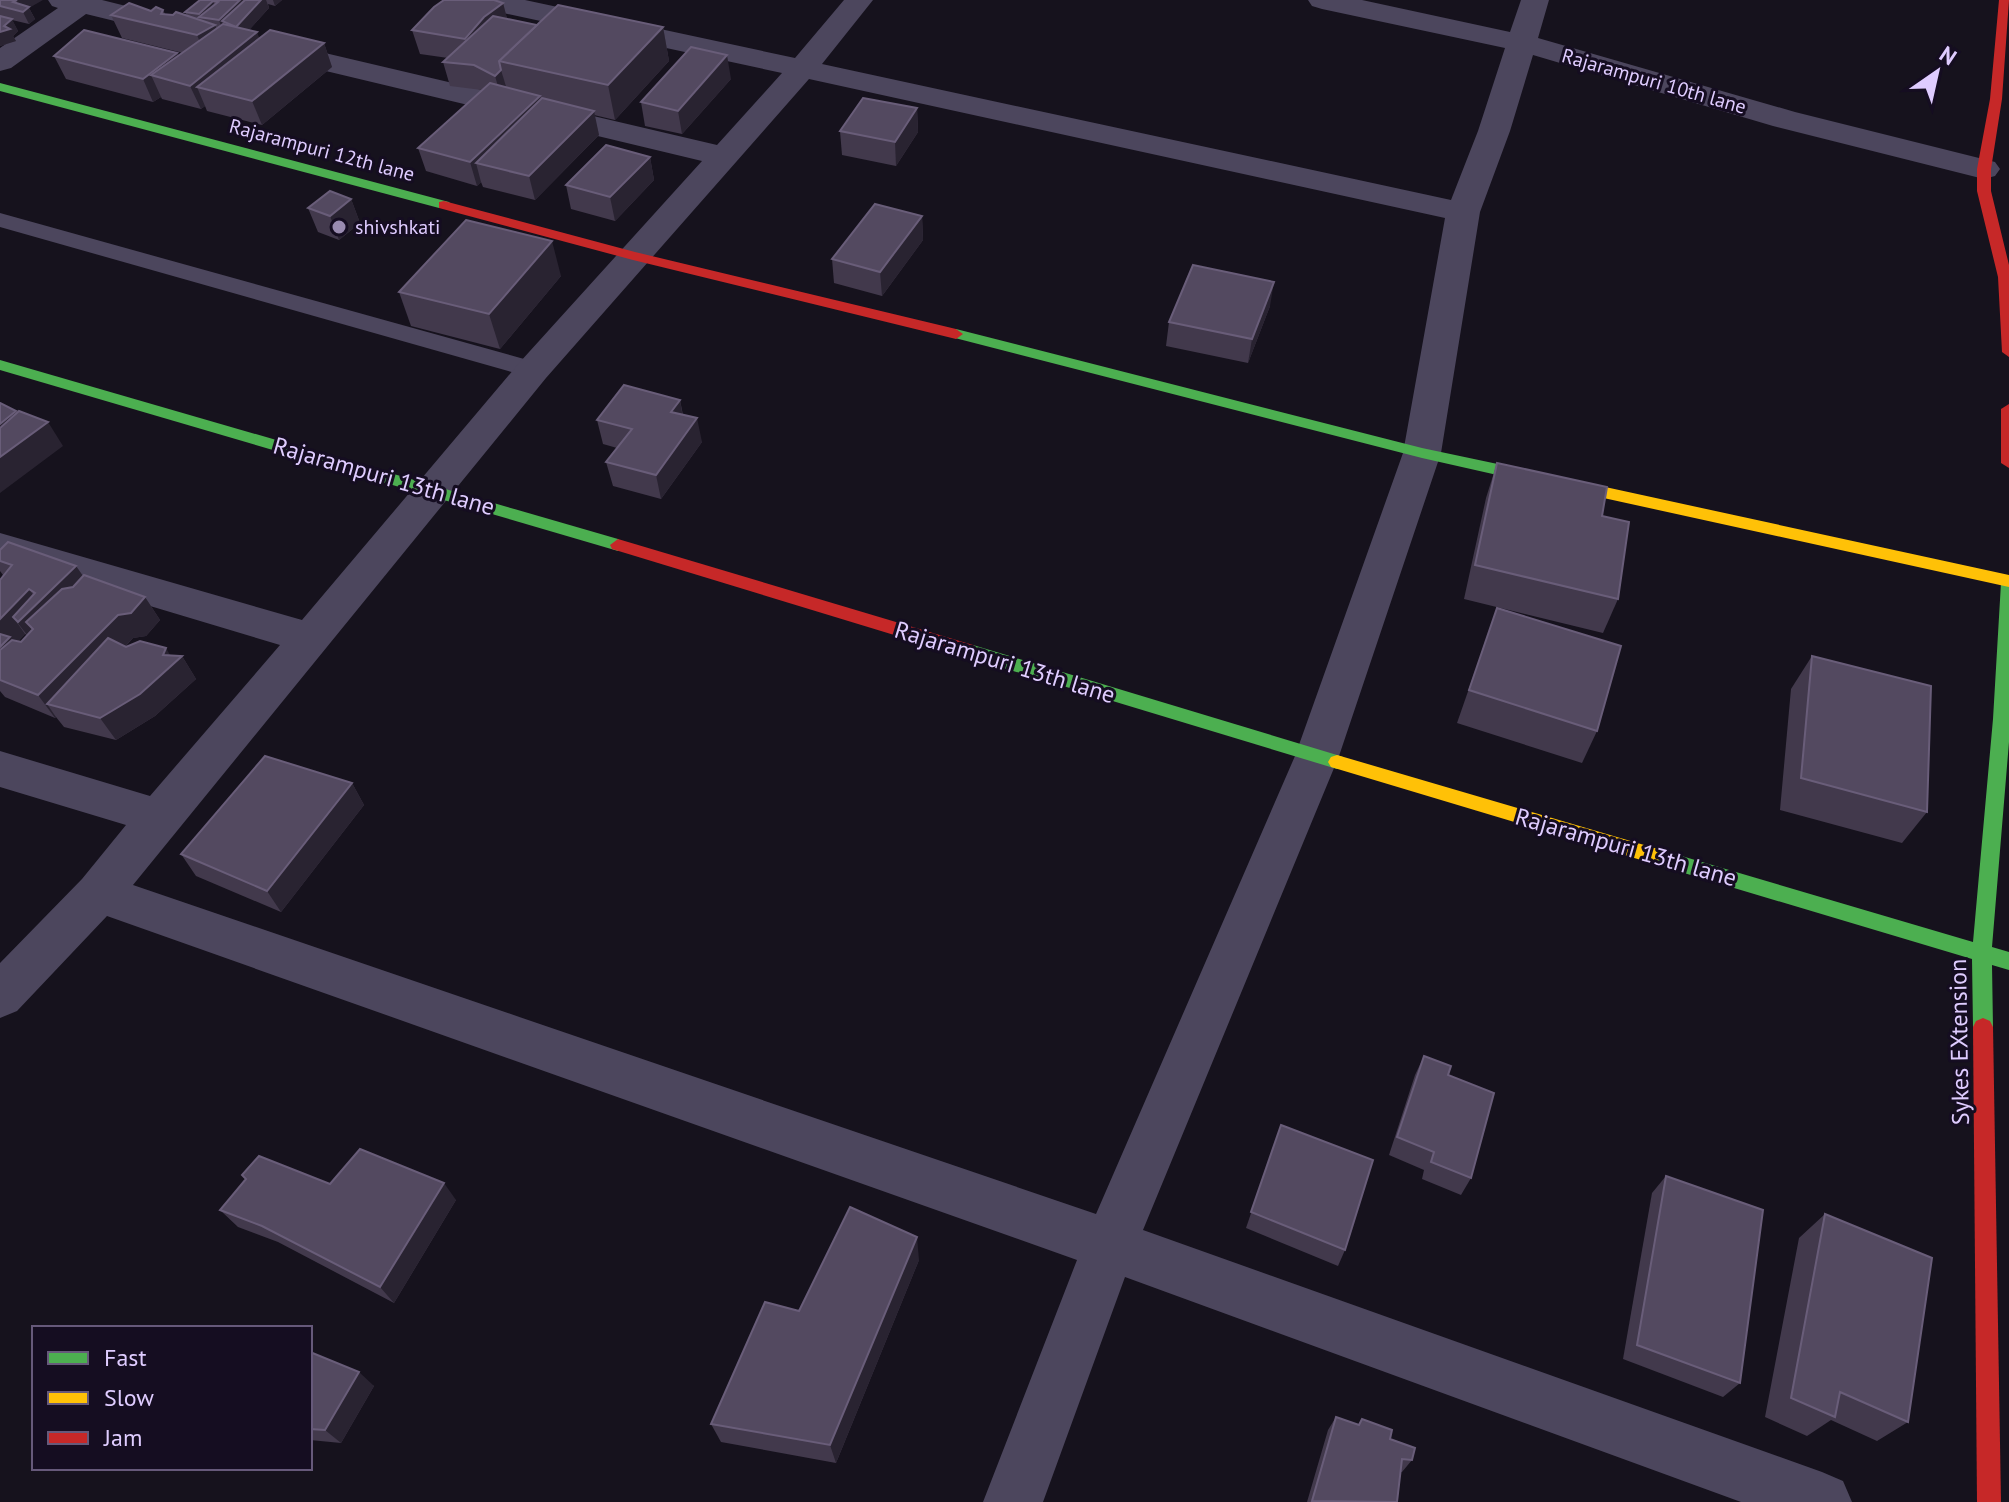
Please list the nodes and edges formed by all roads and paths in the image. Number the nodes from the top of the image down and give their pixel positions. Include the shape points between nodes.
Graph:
1 (485, 0) edge
2 (859, 0) edge
3 (1322, 0) edge
4 (1535, 0) edge
5 (2005, 0) edge
6 (77, 2) edge
7 (204, 33) edge
8 (1522, 43) junction
9 (250, 44) edge
10 (0, 62) edge
11 (801, 70) junction
12 (0, 87) edge
13 (723, 156) junction
14 (1984, 169) junction
15 (1463, 212) junction
16 (0, 220) edge
17 (633, 256) junction
18 (2007, 277) edge
19 (2009, 352) edge
20 (0, 365) edge
21 (533, 370) junction
22 (2009, 409) edge
23 (1422, 453) junction
24 (2009, 463) edge
25 (436, 490) junction
26 (0, 547) edge
27 (2009, 582) edge
28 (310, 638) junction
29 (1317, 756) junction
30 (0, 769) edge
31 (159, 817) junction
32 (99, 893) junction
33 (1982, 952) junction
34 (2009, 961) edge
35 (0, 996) edge
36 (1110, 1245) junction
37 (1013, 1502) edge
38 (1822, 1502) edge
39 (1989, 1502) edge

1 - 11 street
2 - 11 street
3 - 8 street, Rajarampuri 10th lane
4 - 8 street
5 - 14 street
6 - 7 street
6 - 10 street
8 - 14 street, Rajarampuri 10th lane via 1784,119
8 - 15 street
9 - 13 street
11 - 13 street
11 - 15 street
12 - 17 street, Rajarampuri 12th lane
13 - 17 street
14 - 18 street via 1984,191
15 - 23 street
16 - 21 lane
17 - 21 street
17 - 23 street, Rajarampuri 12th lane
18 - 19 street
20 - 25 street, Rajarampuri 13th lane
21 - 25 street
22 - 24 street
23 - 27 street, Rajarampuri 12th lane
23 - 29 street
25 - 28 street
25 - 29 street, Rajarampuri 13th lane
26 - 28 street
27 - 33 street, Sykes EXtension
28 - 31 street
29 - 33 street, Rajarampuri 13th lane
29 - 36 street
30 - 31 street
31 - 32 street
32 - 35 street
32 - 36 street
33 - 34 street, Rajarampuri 13th lane
33 - 39 street, Sykes EXtension
36 - 37 street
36 - 38 street

